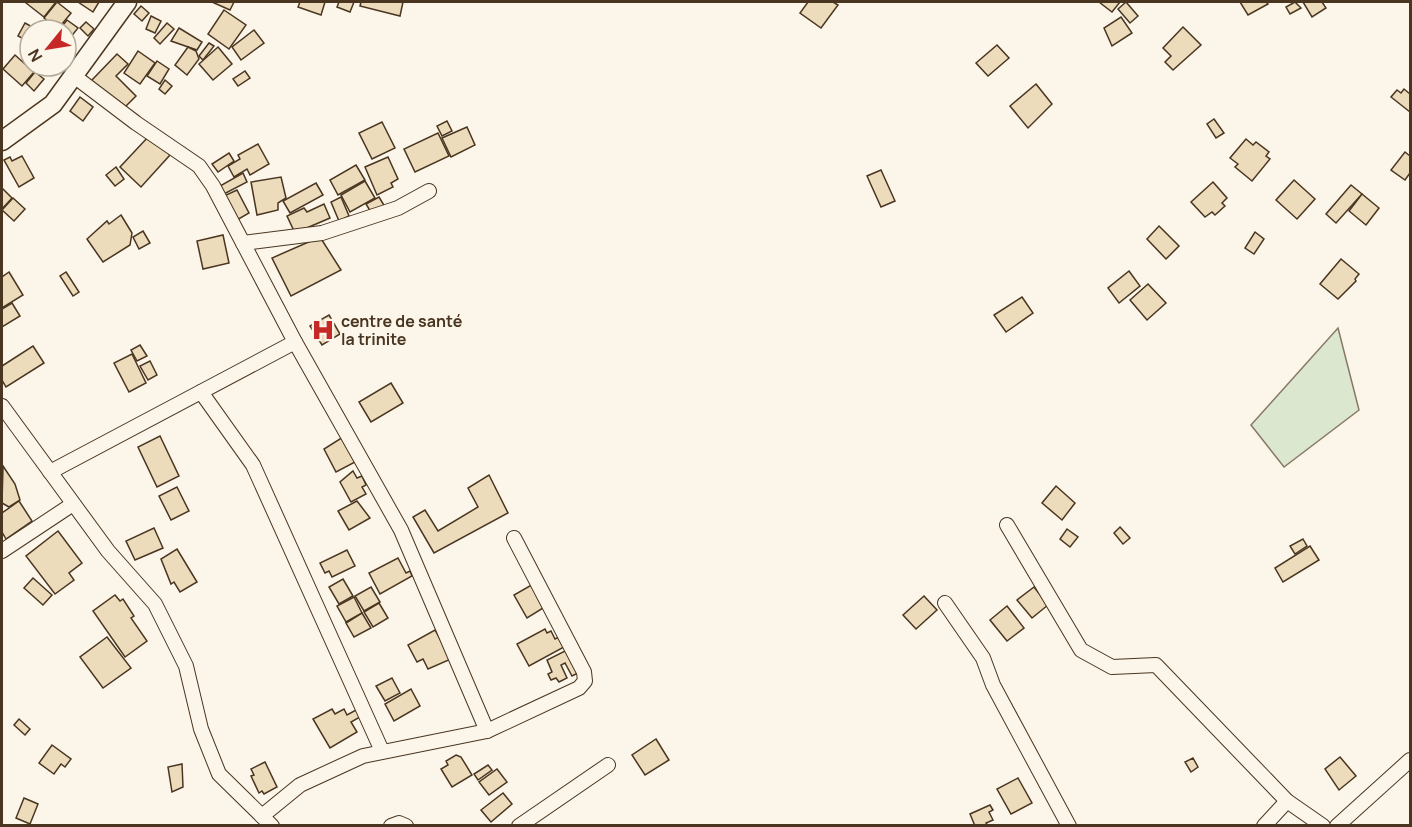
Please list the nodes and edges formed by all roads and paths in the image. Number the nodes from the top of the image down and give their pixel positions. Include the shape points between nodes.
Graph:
1 (127, 2) edge
2 (78, 70) edge
3 (72, 78) edge
4 (77, 78) edge
5 (2, 141) edge
6 (429, 191) dead end
7 (243, 243) junction
8 (295, 342) junction
9 (201, 392) junction
10 (2, 406) edge
11 (50, 472) junction
12 (73, 504) junction
13 (1007, 525) dead end
14 (514, 538) dead end
15 (2, 551) edge
16 (945, 603) dead end
17 (488, 731) junction
18 (382, 752) junction
19 (1410, 760) edge
20 (608, 765) dead end
21 (1287, 801) junction
22 (267, 820) edge
23 (391, 825) edge
24 (406, 825) edge
25 (519, 825) edge
26 (1070, 825) edge
27 (1264, 825) edge
28 (1323, 825) edge
29 (1336, 825) edge

1 - 2 main road
3 - 5 main road via 53,104
4 - 7 street via 199,166
6 - 7 street via 398,208 322,233
7 - 8 street
8 - 9 street
8 - 17 street via 401,530
9 - 11 street
9 - 18 street via 253,465
10 - 11 street
11 - 12 street
12 - 15 street
12 - 22 street via 155,604 186,666 201,729 219,774
13 - 21 street via 1081,650 1112,667 1156,665
14 - 17 street via 584,672 585,681 579,688
16 - 26 street via 983,658 993,685
17 - 18 street
18 - 22 street via 363,756 300,785
19 - 29 street
20 - 25 street
21 - 27 street
21 - 28 street
23 - 24 street

